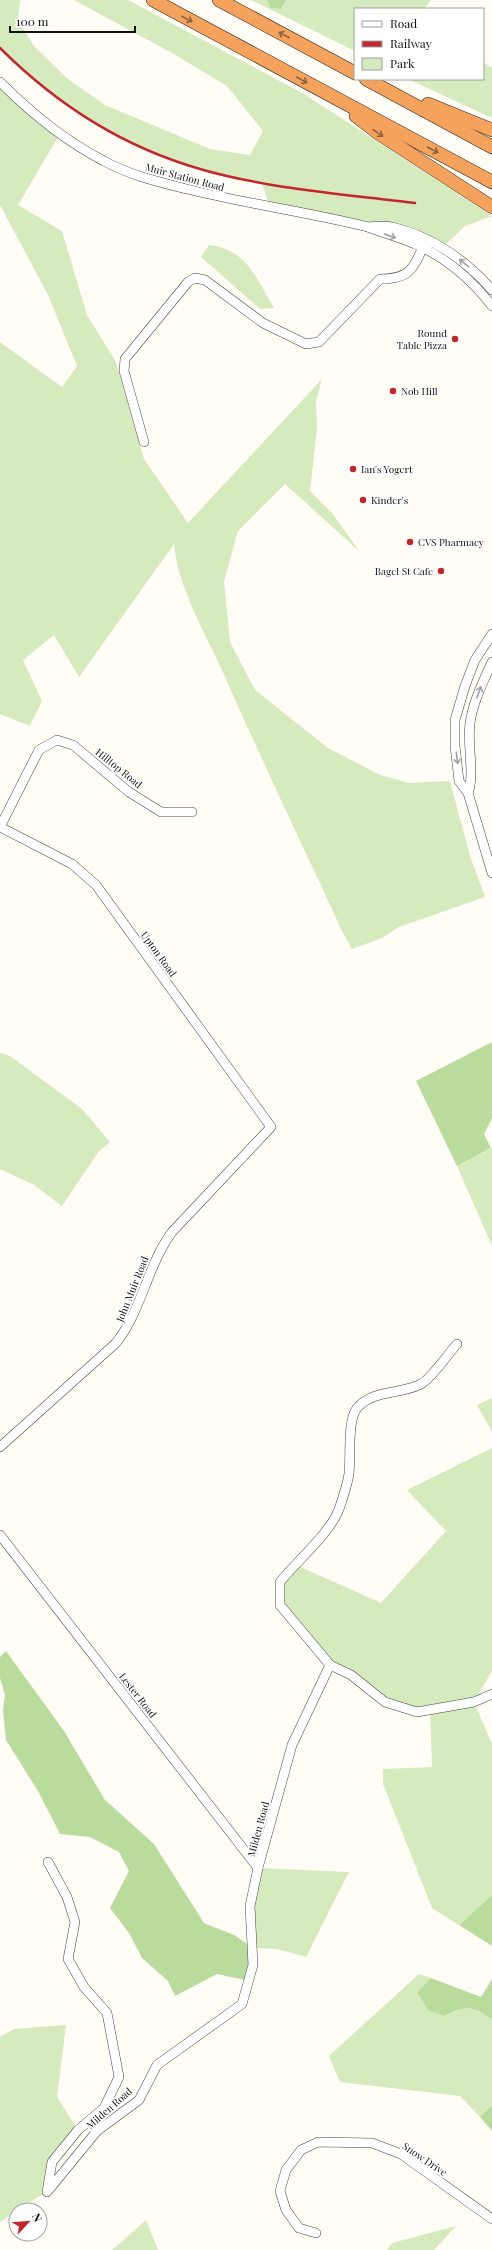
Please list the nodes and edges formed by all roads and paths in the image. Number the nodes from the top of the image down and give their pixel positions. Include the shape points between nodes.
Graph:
1 (153, 0) edge
2 (219, 0) edge
3 (354, 72) edge
4 (368, 80) edge
5 (368, 80) edge
6 (0, 82) edge
7 (325, 92) junction
8 (492, 130) edge
9 (492, 147) edge
10 (492, 182) edge
11 (492, 207) edge
12 (424, 244) junction
13 (492, 290) edge
14 (492, 306) edge
15 (144, 442) dead end
16 (492, 634) edge
17 (492, 662) edge
18 (468, 793) junction
19 (192, 812) dead end
20 (0, 827) edge
21 (492, 873) edge
22 (271, 1127) joint
23 (457, 1344) dead end
24 (0, 1447) edge
25 (0, 1535) edge
26 (330, 1665) junction
27 (492, 1694) edge
28 (48, 1862) dead end
29 (258, 1868) junction
30 (492, 2219) edge
31 (316, 2233) dead end

1 -> 7 highway
3 -> 2 highway
4 - 8 highway
5 - 9 highway
6 - 12 street, Muir Station Road via 60,132 104,161 150,180 229,200 324,216 368,227 391,226
7 -> 10 highway
7 -> 11 highway via 378,133
13 -> 12 street, Muir Station Road via 476,272 443,247
12 - 14 street, Muir Station Road via 480,290
12 - 15 street via 407,274 396,279 380,279 319,342 306,344 264,323 205,280 195,278 188,282 125,359 124,371
16 -> 18 street via 475,660 455,720 459,781
18 -> 17 street via 472,782 469,761 470,723 478,693
18 - 21 street
19 - 20 street, Hilltop Road via 161,812 129,792 73,745 57,740 39,750
20 - 22 street, Upton Road via 72,864 96,885
22 - 24 street, John Muir Road via 161,1246 129,1327 116,1343
23 - 26 street via 423,1383 410,1390 381,1393 363,1402 356,1410 352,1423 348,1475 338,1511 319,1539 280,1582 280,1605
25 - 29 street, Lester Road
26 - 27 street via 351,1675 385,1702 416,1712 474,1702
26 - 29 street, Milden Road via 292,1745
28 - 29 street, Milden Road via 67,1897 75,1922 68,1959 84,1987 107,2013 119,2077 104,2108 78,2130 52,2162 47,2192 97,2131 139,2100 157,2065 242,2004 253,1965 250,1906
30 - 31 street, Snow Drive via 401,2154 372,2142 318,2142 301,2150 286,2170 280,2191 286,2210 299,2228

